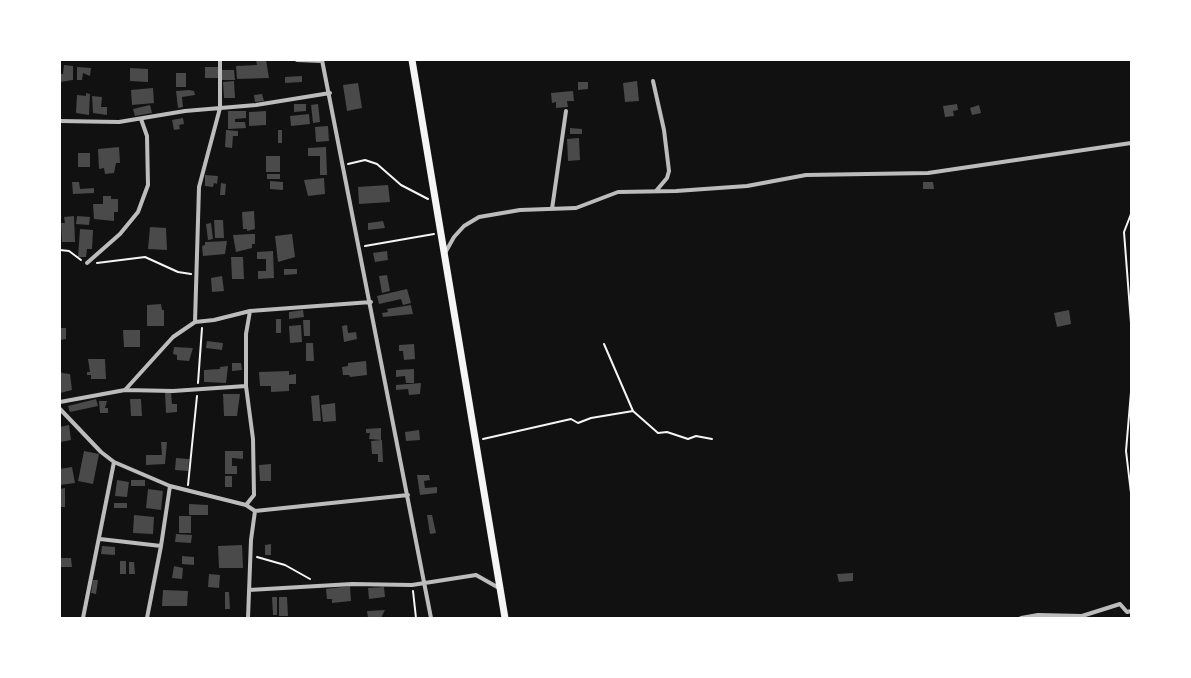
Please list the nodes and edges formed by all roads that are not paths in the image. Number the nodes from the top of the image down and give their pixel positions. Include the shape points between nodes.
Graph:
1 (220, 60) edge
2 (297, 60) edge
3 (412, 60) edge
4 (322, 61) edge
5 (653, 81) dead end
6 (330, 93) junction
7 (220, 108) junction
8 (566, 111) dead end
9 (141, 119) junction
10 (60, 121) edge
11 (1131, 142) edge
12 (656, 191) junction
13 (552, 209) junction
14 (445, 253) junction
15 (87, 263) road end
16 (371, 302) junction
17 (250, 311) junction
18 (195, 322) junction
19 (246, 386) junction
20 (125, 390) junction
21 (60, 402) edge
22 (60, 408) edge
23 (114, 462) junction
24 (170, 486) junction
25 (408, 496) junction
26 (246, 505) junction
27 (255, 511) junction
28 (100, 539) junction
29 (162, 546) junction
30 (425, 583) junction
31 (500, 588) junction
32 (249, 590) junction
33 (1131, 611) edge
34 (83, 618) edge
35 (147, 618) edge
36 (248, 618) edge
37 (432, 618) edge
38 (505, 618) edge
39 (1022, 618) edge

1 - 7 street
2 - 4 street
3 - 14 highway
4 - 6 street
5 - 12 street via 669,170 667,178
6 - 7 street
6 - 16 street
7 - 9 street
7 - 18 street via 199,187
8 - 13 street
9 - 10 street
9 - 15 street via 147,136 148,185 138,212 120,234
11 - 12 street via 928,173 806,175 747,186
12 - 13 street via 618,192 580,207
13 - 14 street via 479,217 464,226
14 - 31 highway
16 - 17 street
16 - 25 street
17 - 18 street
17 - 19 street via 246,334
18 - 20 street via 173,336
19 - 20 street
19 - 26 street via 253,439 254,495
20 - 21 street
22 - 23 street
23 - 24 street
23 - 28 street
24 - 26 street
24 - 29 street
25 - 27 street
25 - 30 street
26 - 27 street
27 - 32 street
28 - 29 street
28 - 34 street
29 - 35 street
30 - 31 street via 476,575
30 - 32 street
30 - 37 street
31 - 38 highway
32 - 36 street
33 - 39 street via 1127,612 1120,604 1082,616

